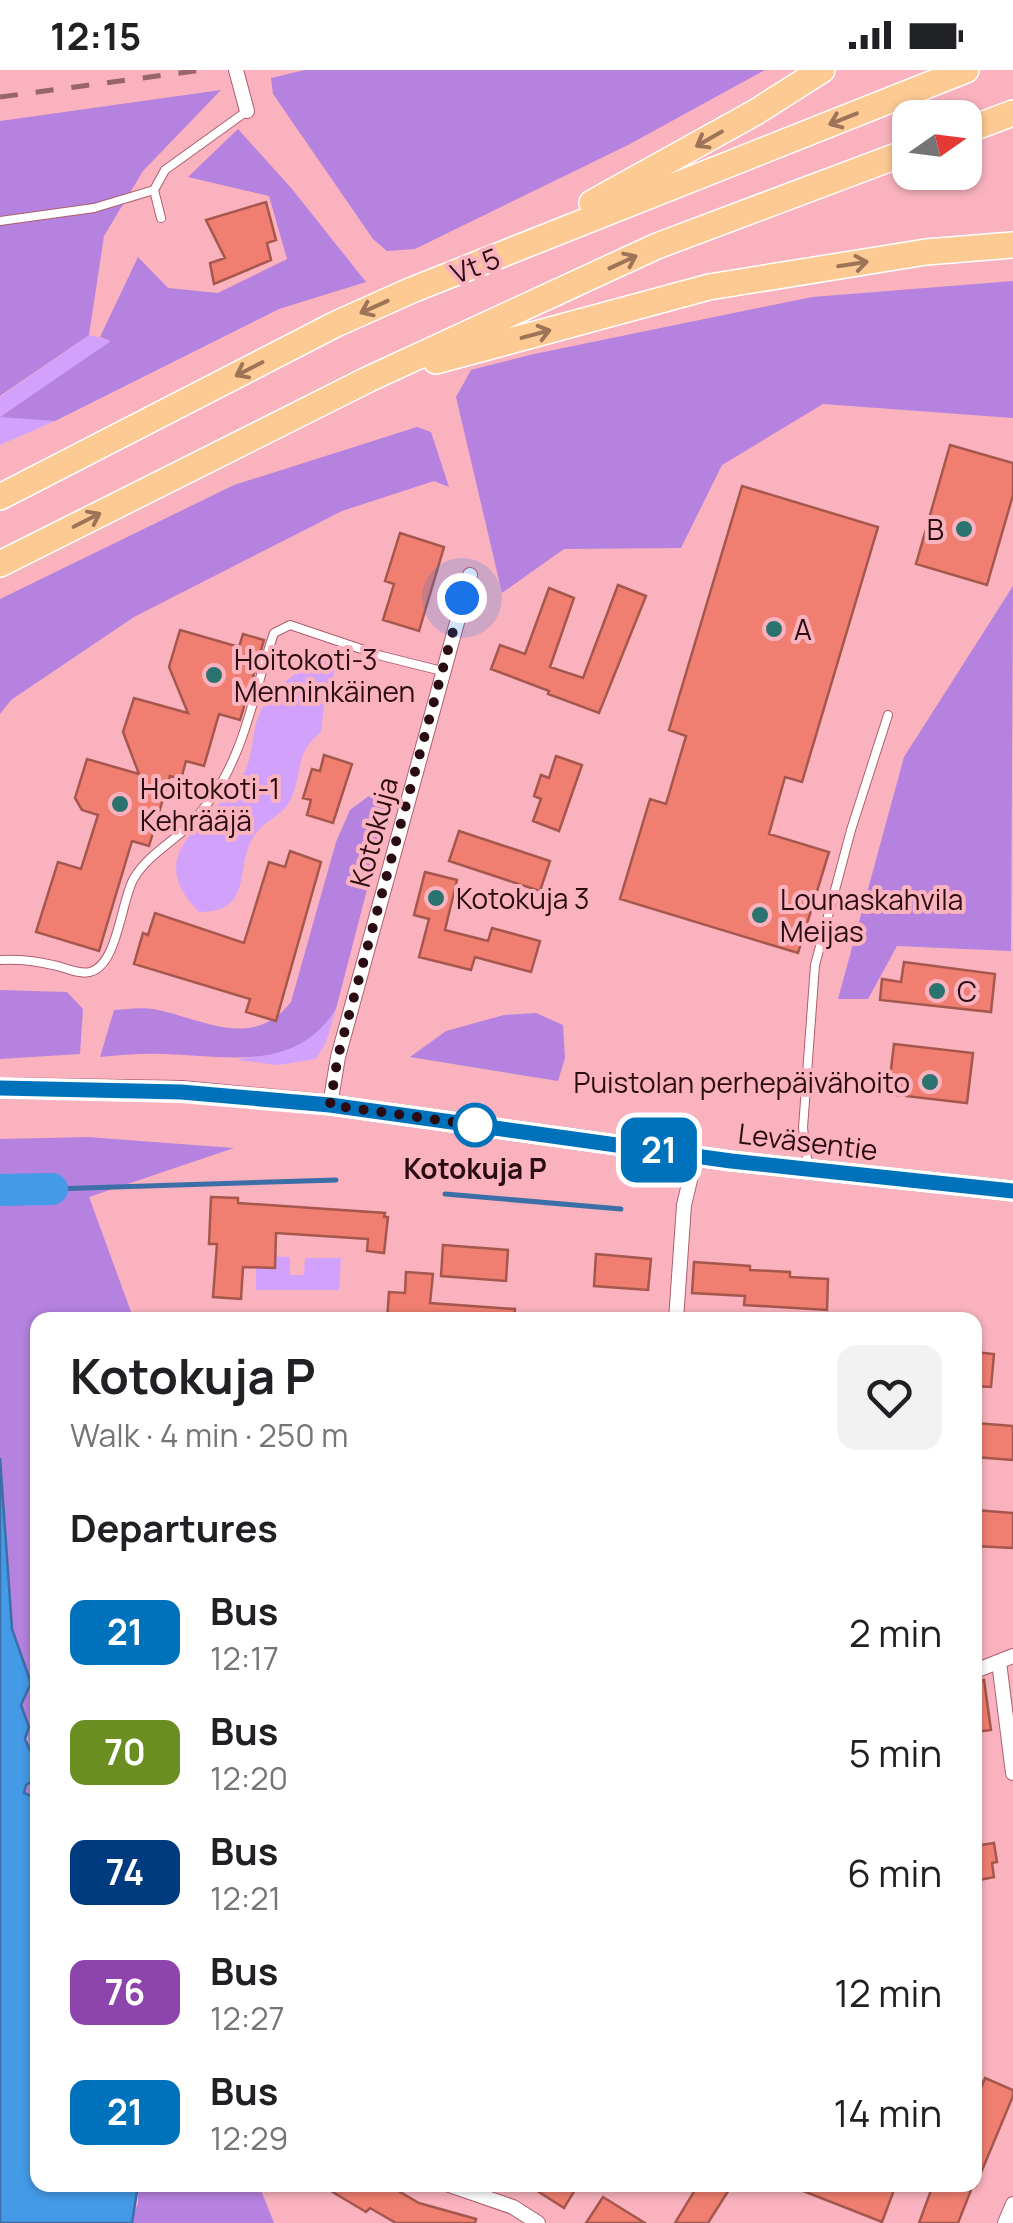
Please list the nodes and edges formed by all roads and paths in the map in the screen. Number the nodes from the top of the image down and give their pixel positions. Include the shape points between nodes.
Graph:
1 (236, 70) edge
2 (822, 70) edge
3 (966, 70) edge
4 (248, 111) joint
5 (1013, 113) edge
6 (982, 125) edge
7 (892, 159) edge
8 (154, 190) junction
9 (161, 218) dead end
10 (0, 221) edge
11 (1013, 245) edge
12 (412, 290) junction
13 (441, 353) junction
14 (0, 497) edge
15 (0, 564) edge
16 (470, 574) dead end
17 (442, 671) junction
18 (888, 715) dead end
19 (0, 960) edge
20 (0, 1088) edge
21 (330, 1105) junction
22 (696, 1155) junction
23 (809, 1170) junction
24 (1013, 1191) edge
25 (677, 1312) edge
26 (1006, 1659) edge
27 (982, 1668) edge
28 (1013, 1773) edge
29 (469, 2192) edge
30 (1013, 2204) edge
31 (538, 2223) edge
32 (1005, 2223) edge

1 - 4 street
2 -> 12 highway via 631,184
3 -> 12 highway, Vt 5
4 - 8 lane via 165,170
5 - 6 highway
13 -> 7 highway, Vt 5 via 657,246
8 - 9 lane
8 - 10 lane via 94,208
13 -> 11 highway via 708,287
12 -> 14 highway, Vt 5
15 -> 13 highway via 369,379
16 - 17 street, Kotokuja
17 - 19 lane via 282,627 269,647 236,756 187,828 136,874 102,963 86,973
17 - 21 street, Kotokuja
18 - 23 lane via 815,965 803,1128
20 - 21 main road, Leväsentie via 181,1092
21 - 22 main road, Leväsentie
22 - 23 main road, Leväsentie
22 - 25 street via 684,1205
23 - 24 main road, Leväsentie
26 - 27 street
26 - 28 street
29 - 31 street
30 - 32 street

